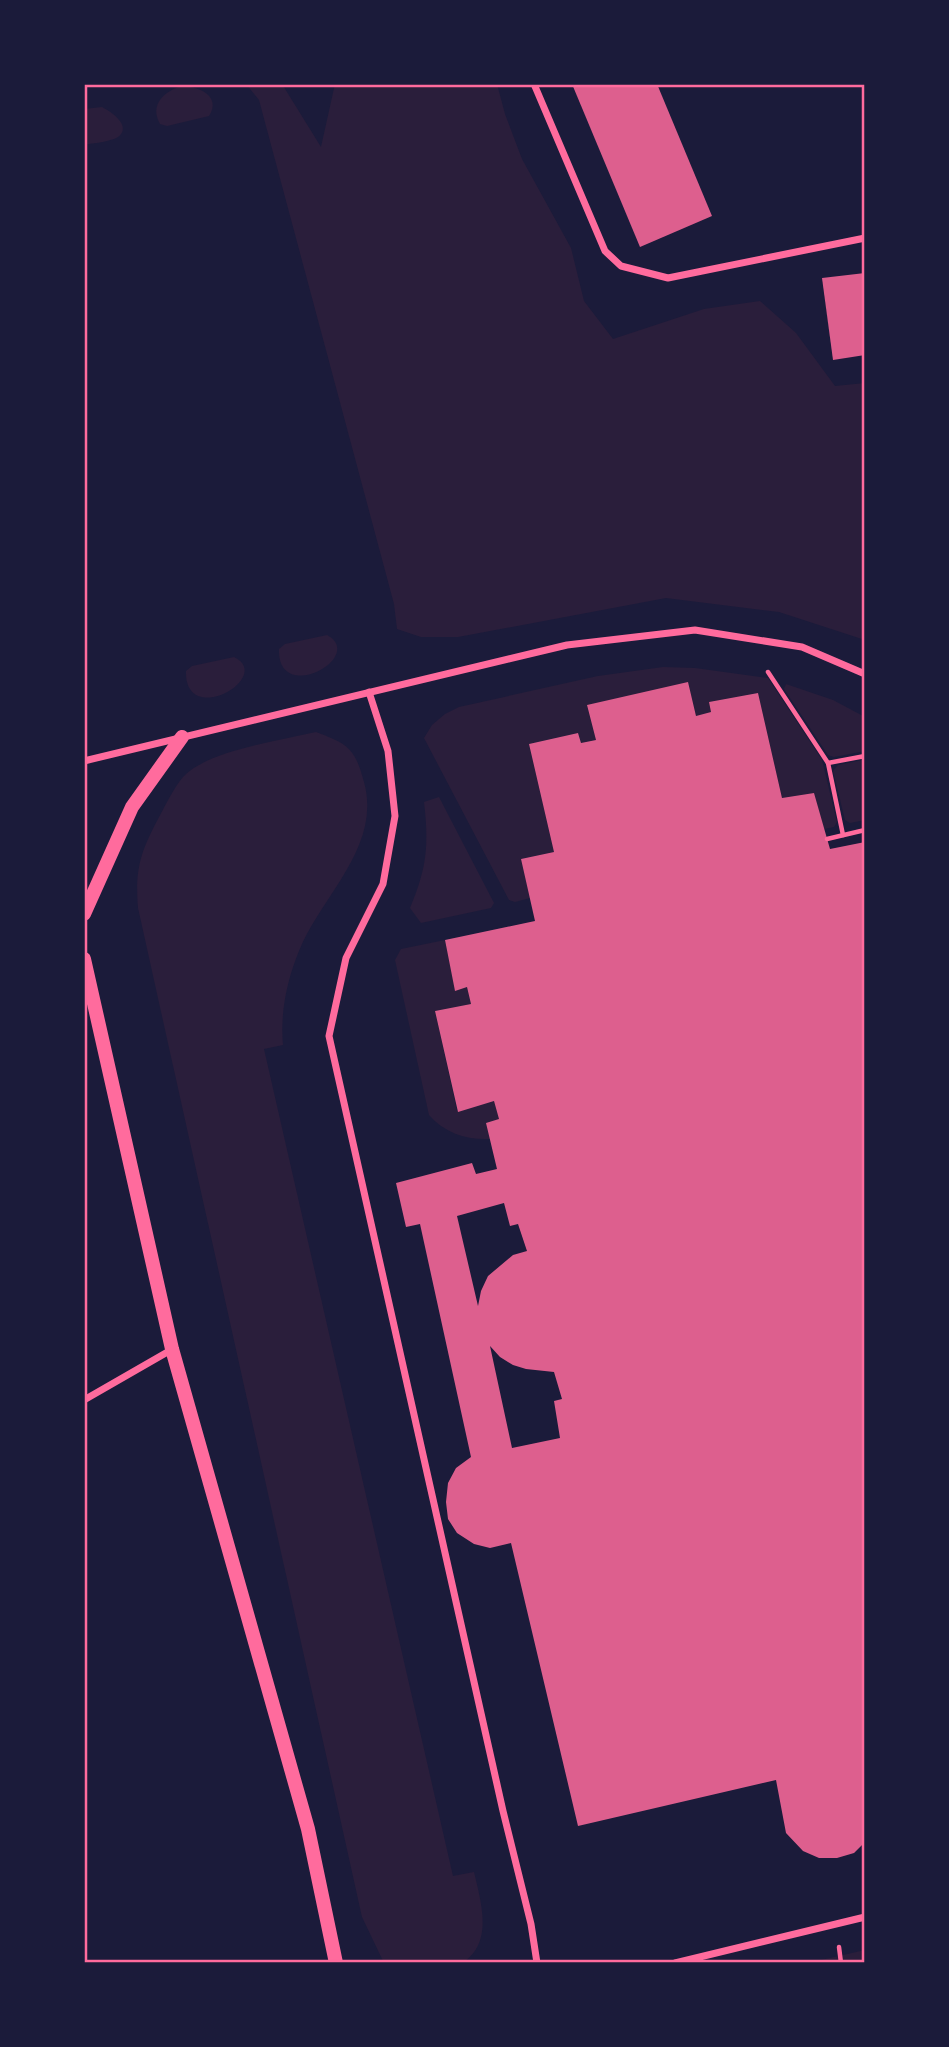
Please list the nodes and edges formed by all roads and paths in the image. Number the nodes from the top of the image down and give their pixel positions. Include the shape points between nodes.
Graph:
1 (534, 84) edge
2 (865, 238) edge
3 (768, 672) dead end
4 (865, 674) edge
5 (369, 692) junction
6 (182, 737) junction
7 (865, 756) edge
8 (84, 761) edge
9 (828, 763) junction
10 (865, 831) edge
11 (843, 835) junction
12 (827, 839) dead end
13 (84, 914) edge
14 (84, 959) edge
15 (172, 1349) junction
16 (84, 1399) edge
17 (865, 1917) edge
18 (839, 1947) dead end
19 (336, 1963) edge
20 (537, 1963) edge
21 (675, 1963) edge
22 (841, 1963) edge

1 - 2 street via 605,251 621,266 668,278
3 - 9 path
4 - 5 street via 802,647 695,630 567,645
5 - 6 street
5 - 20 street via 388,751 395,816 383,884 346,958 329,1036
6 - 8 street
6 - 13 main road via 132,807
7 - 9 path
9 - 11 path
10 - 11 path
11 - 12 path
14 - 15 main road
15 - 16 street
15 - 19 main road via 308,1829
17 - 21 street
18 - 22 path

